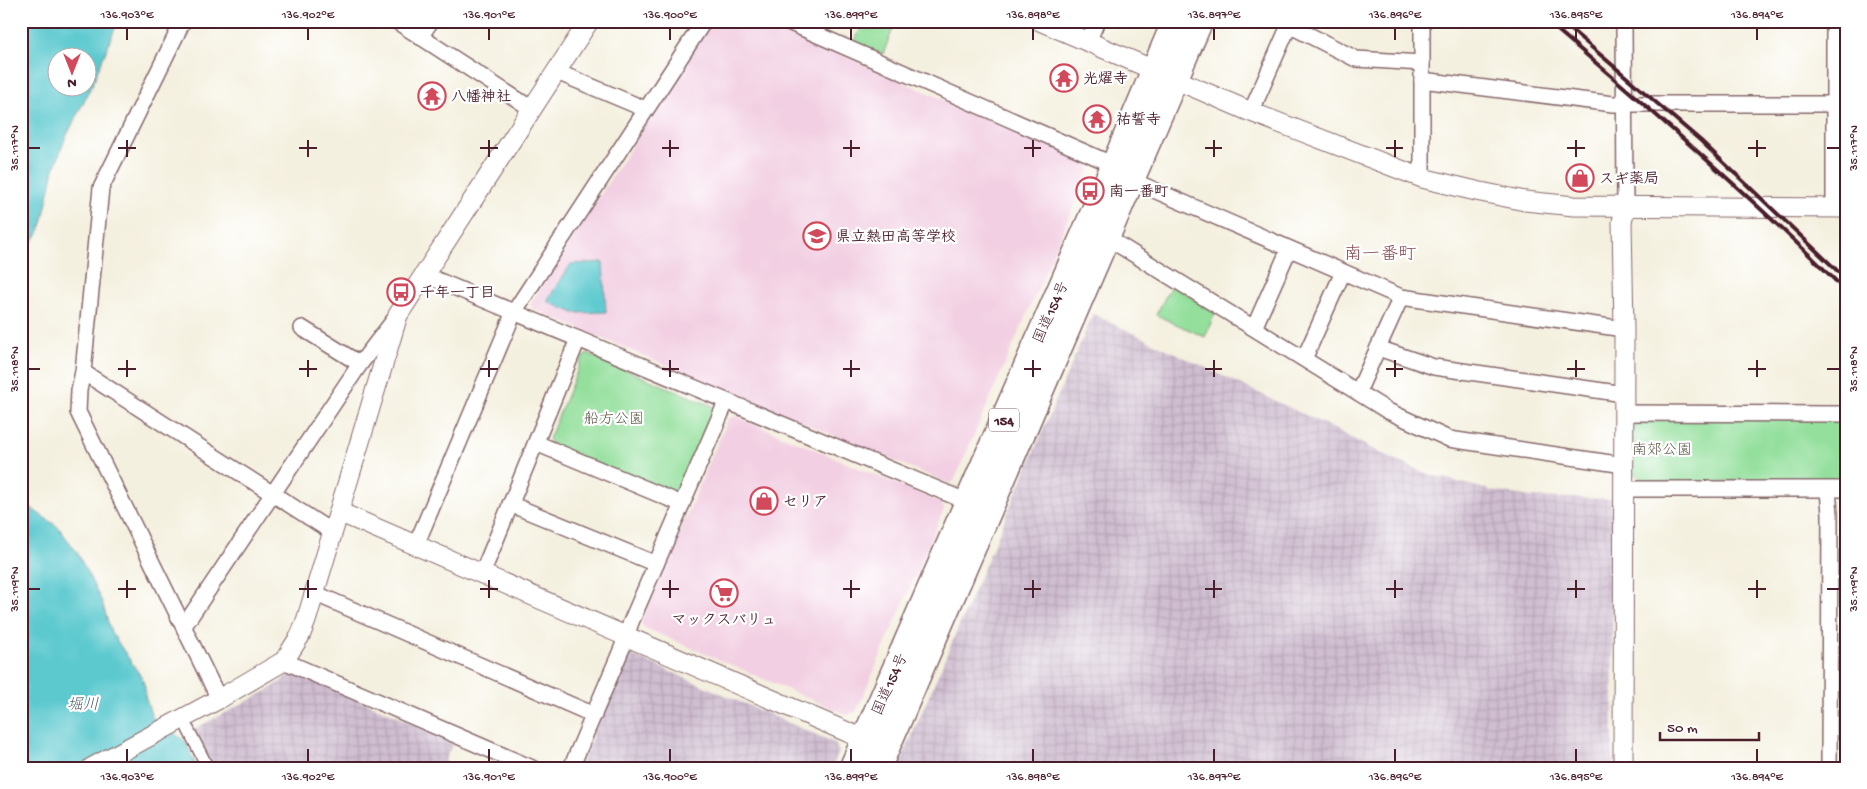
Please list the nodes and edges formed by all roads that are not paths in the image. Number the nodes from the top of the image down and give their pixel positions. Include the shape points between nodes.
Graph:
1 (183, 21) edge
2 (396, 21) edge
3 (431, 21) edge
4 (589, 21) edge
5 (704, 21) edge
6 (786, 21) edge
7 (1040, 21) edge
8 (1097, 21) edge
9 (1175, 21) edge
10 (1200, 21) edge
11 (1422, 21) edge
12 (1624, 21) edge
13 (1834, 21) edge
14 (1290, 23) edge
15 (816, 27) edge
16 (420, 37) junction
17 (1088, 42) junction
18 (1422, 63) junction
19 (557, 72) junction
20 (1164, 75) junction
21 (1422, 80) junction
22 (1624, 104) junction
23 (1840, 104) edge
24 (532, 109) junction
25 (645, 109) junction
26 (1251, 112) junction
27 (1122, 172) junction
28 (1422, 178) junction
29 (1625, 208) junction
30 (1840, 208) edge
31 (1106, 237) junction
32 (1289, 249) junction
33 (1343, 272) junction
34 (426, 275) junction
35 (1401, 297) junction
36 (514, 312) junction
37 (398, 315) junction
38 (302, 328) dead end
39 (1254, 328) junction
40 (1624, 329) junction
41 (578, 339) junction
42 (1378, 348) junction
43 (1304, 359) junction
44 (360, 364) junction
45 (83, 372) junction
46 (1358, 392) junction
47 (1624, 394) junction
48 (726, 402) junction
49 (1624, 413) junction
50 (1846, 414) edge
51 (536, 442) junction
52 (1624, 465) junction
53 (1624, 489) junction
54 (1828, 490) junction
55 (1846, 490) edge
56 (272, 494) junction
57 (968, 502) junction
58 (510, 504) junction
59 (682, 504) junction
60 (339, 512) junction
61 (332, 532) junction
62 (416, 545) junction
63 (656, 564) junction
64 (482, 574) junction
65 (314, 593) junction
66 (184, 626) junction
67 (626, 637) junction
68 (284, 661) junction
69 (219, 699) junction
70 (594, 714) junction
71 (185, 724) junction
72 (876, 752) edge
73 (91, 768) edge
74 (208, 768) edge
75 (532, 768) edge
76 (571, 768) edge
77 (852, 768) edge
78 (1623, 768) edge
79 (1829, 768) edge

1 - 45 street via 101,188
2 - 16 street
3 - 16 street
4 - 19 street
5 - 25 street
6 - 15 street
7 - 17 street
8 - 17 street
9 - 20 highway, 国道154号 / 154
10 - 20 highway, 国道154号 / 154
11 - 18 street
12 - 22 street
13 - 23 street
14 - 18 street via 1356,59
14 - 26 street
15 - 27 street
16 - 24 street
17 - 20 street
18 - 21 street
19 - 24 street
19 - 25 street
20 - 26 street
20 - 27 highway, 国道154号 / 154
21 - 22 street
21 - 28 street
22 - 23 street
22 - 29 street
23 - 30 street
24 - 34 street
25 - 36 street
26 - 28 street
27 - 31 highway, 国道154号 / 154
27 - 32 street
27 - 57 highway, 国道154号 / 154
28 - 29 street via 1525,201
29 - 30 street
29 - 40 street via 1622,222
31 - 39 street
31 - 72 highway, 国道154号 / 154
32 - 33 street
32 - 39 street
33 - 35 street
33 - 43 street
34 - 36 street
34 - 37 street
35 - 40 street
35 - 42 street
36 - 41 street
36 - 62 street
37 - 44 street
37 - 60 street
38 - 44 street
39 - 43 street
40 - 47 street
41 - 48 street
41 - 51 street
42 - 46 street
42 - 47 street via 1434,367
43 - 46 street
44 - 56 street
45 - 56 street
45 - 66 street via 78,412
46 - 52 street via 1388,411 1449,440
47 - 49 street
48 - 57 street
48 - 59 street
49 - 50 street
49 - 52 street
51 - 58 street
51 - 59 street
52 - 53 street
53 - 54 street
53 - 78 street
54 - 55 street
54 - 79 street
56 - 61 street
56 - 66 street
57 - 72 highway, 国道154号 / 154
58 - 63 street
58 - 64 street
59 - 63 street
60 - 61 street
60 - 62 street
61 - 65 street
62 - 64 street
63 - 67 street
64 - 67 street
65 - 68 street via 300,636
65 - 70 street
66 - 69 street
67 - 70 street
67 - 72 street
68 - 69 street
68 - 75 street
69 - 71 street
70 - 76 street
71 - 73 street
71 - 74 street
72 - 77 highway, 国道154号 / 154

